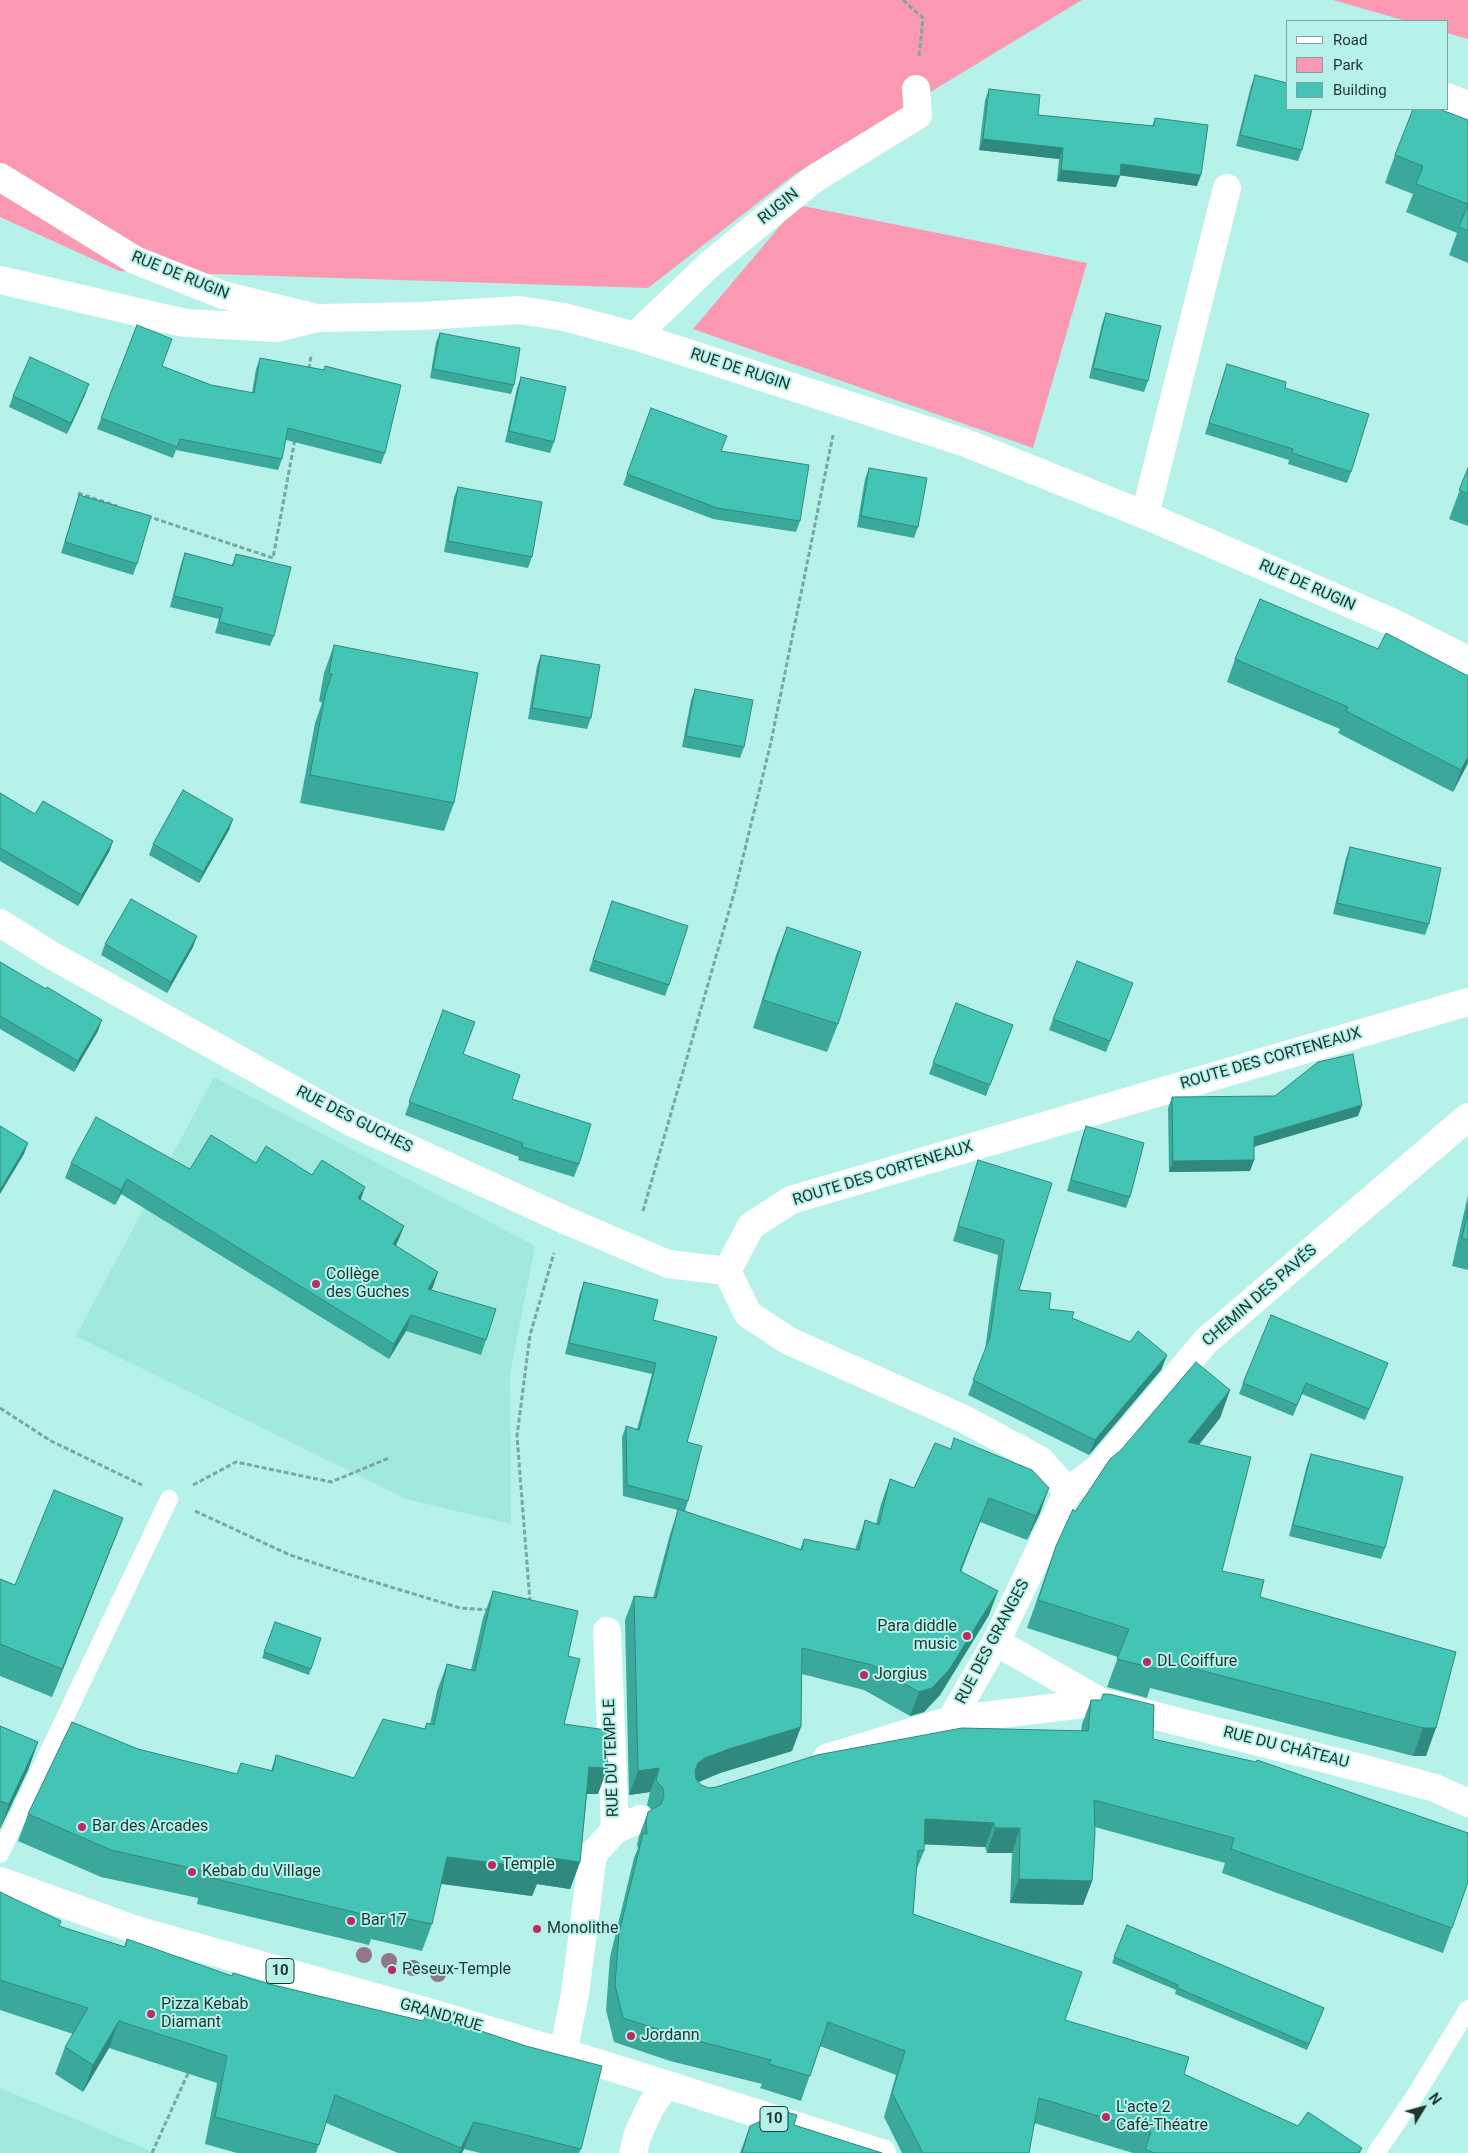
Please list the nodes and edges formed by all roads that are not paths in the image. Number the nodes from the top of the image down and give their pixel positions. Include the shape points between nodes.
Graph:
1 (916, 88) road end
2 (1448, 97) edge
3 (1468, 105) edge
4 (0, 177) edge
5 (1227, 188) dead end
6 (0, 280) edge
7 (318, 318) junction
8 (635, 336) junction
9 (1145, 515) junction
10 (1468, 660) edge
11 (0, 923) edge
12 (1468, 1002) edge
13 (1468, 1117) edge
14 (727, 1272) junction
15 (1068, 1490) junction
16 (169, 1498) road end
17 (607, 1631) dead end
18 (996, 1642) junction
19 (1101, 1702) junction
20 (952, 1720) junction
21 (800, 1766) edge
22 (1468, 1803) edge
23 (0, 1854) edge
24 (0, 1881) edge
25 (1468, 2008) edge
26 (563, 2053) junction
27 (666, 2084) junction
28 (633, 2153) edge
29 (882, 2153) edge
30 (1376, 2153) edge

1 - 8 street, RUGIN via 918,115 814,180 710,264
2 - 3 street
4 - 7 street, RUE DE RUGIN via 135,260 223,295
5 - 9 street
6 - 7 street, RUE DE RUGIN via 185,323 277,328
7 - 8 street, RUE DE RUGIN via 519,310 564,316
8 - 9 street, RUE DE RUGIN via 966,443
9 - 10 street, RUE DE RUGIN via 1394,623
11 - 14 street, RUE DES GUCHES via 51,955 351,1122 668,1264
12 - 14 street, ROUTE DES CORTENEAUX via 791,1200 751,1226
13 - 15 street, CHEMIN DES PAVÉS via 1206,1341 1099,1468
14 - 15 street via 748,1314 789,1341 998,1437 1040,1460
15 - 18 street, RUE DES GRANGES
16 - 23 lane
17 - 26 street, RUE DU TEMPLE via 627,1825 593,1854 575,1994
18 - 19 street, RUE DU CHÂTEAU
18 - 20 street, RUE DES GRANGES
19 - 20 street, RUE DU CHÂTEAU
19 - 22 street, RUE DU CHÂTEAU via 1435,1788
20 - 21 street, RUE DES GRANGES
24 - 26 street, GRAND'RUE / 10 via 136,1930
25 - 30 lane via 1416,2096
26 - 27 street, GRAND'RUE / 10
27 - 28 street via 651,2106
27 - 29 street, GRAND'RUE / 10

